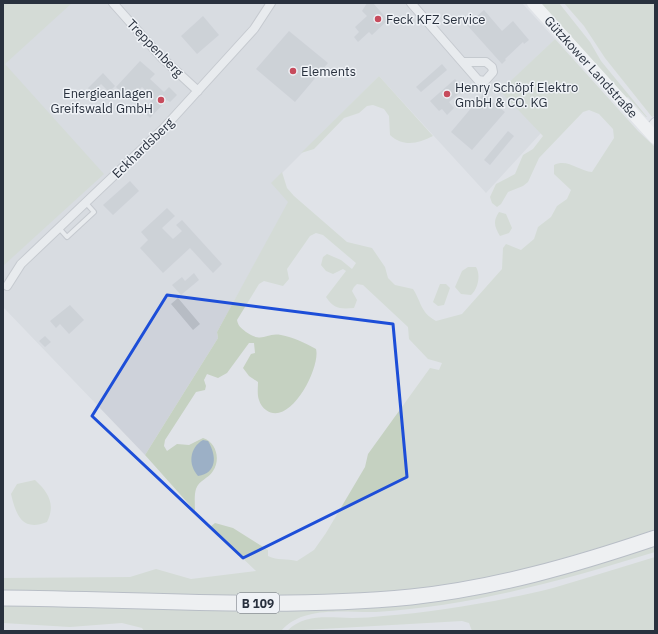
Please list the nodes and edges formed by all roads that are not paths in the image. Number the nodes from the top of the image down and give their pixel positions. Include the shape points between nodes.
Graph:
1 (113, 3) edge
2 (271, 3) edge
3 (411, 3) edge
4 (533, 3) edge
5 (463, 62) dead end
6 (198, 91) junction
7 (653, 130) edge
8 (86, 203) junction
9 (59, 228) junction
10 (7, 286) dead end
11 (655, 531) edge
12 (655, 538) edge
13 (614, 552) junction
14 (3, 598) edge

1 - 6 street, Treppenberg via 161,57
2 - 6 street, Eckhardsberg via 254,29
3 - 5 street
4 - 7 main road, Gützkower Landstraße
6 - 8 street, Eckhardsberg via 163,129
8 - 9 street, Eckhardsberg
8 - 9 lane via 94,212 67,237
9 - 10 street, Eckhardsberg via 21,264
11 - 13 highway
12 - 13 highway, B 109
13 - 14 highway, B 109 via 535,575 411,597 281,603

